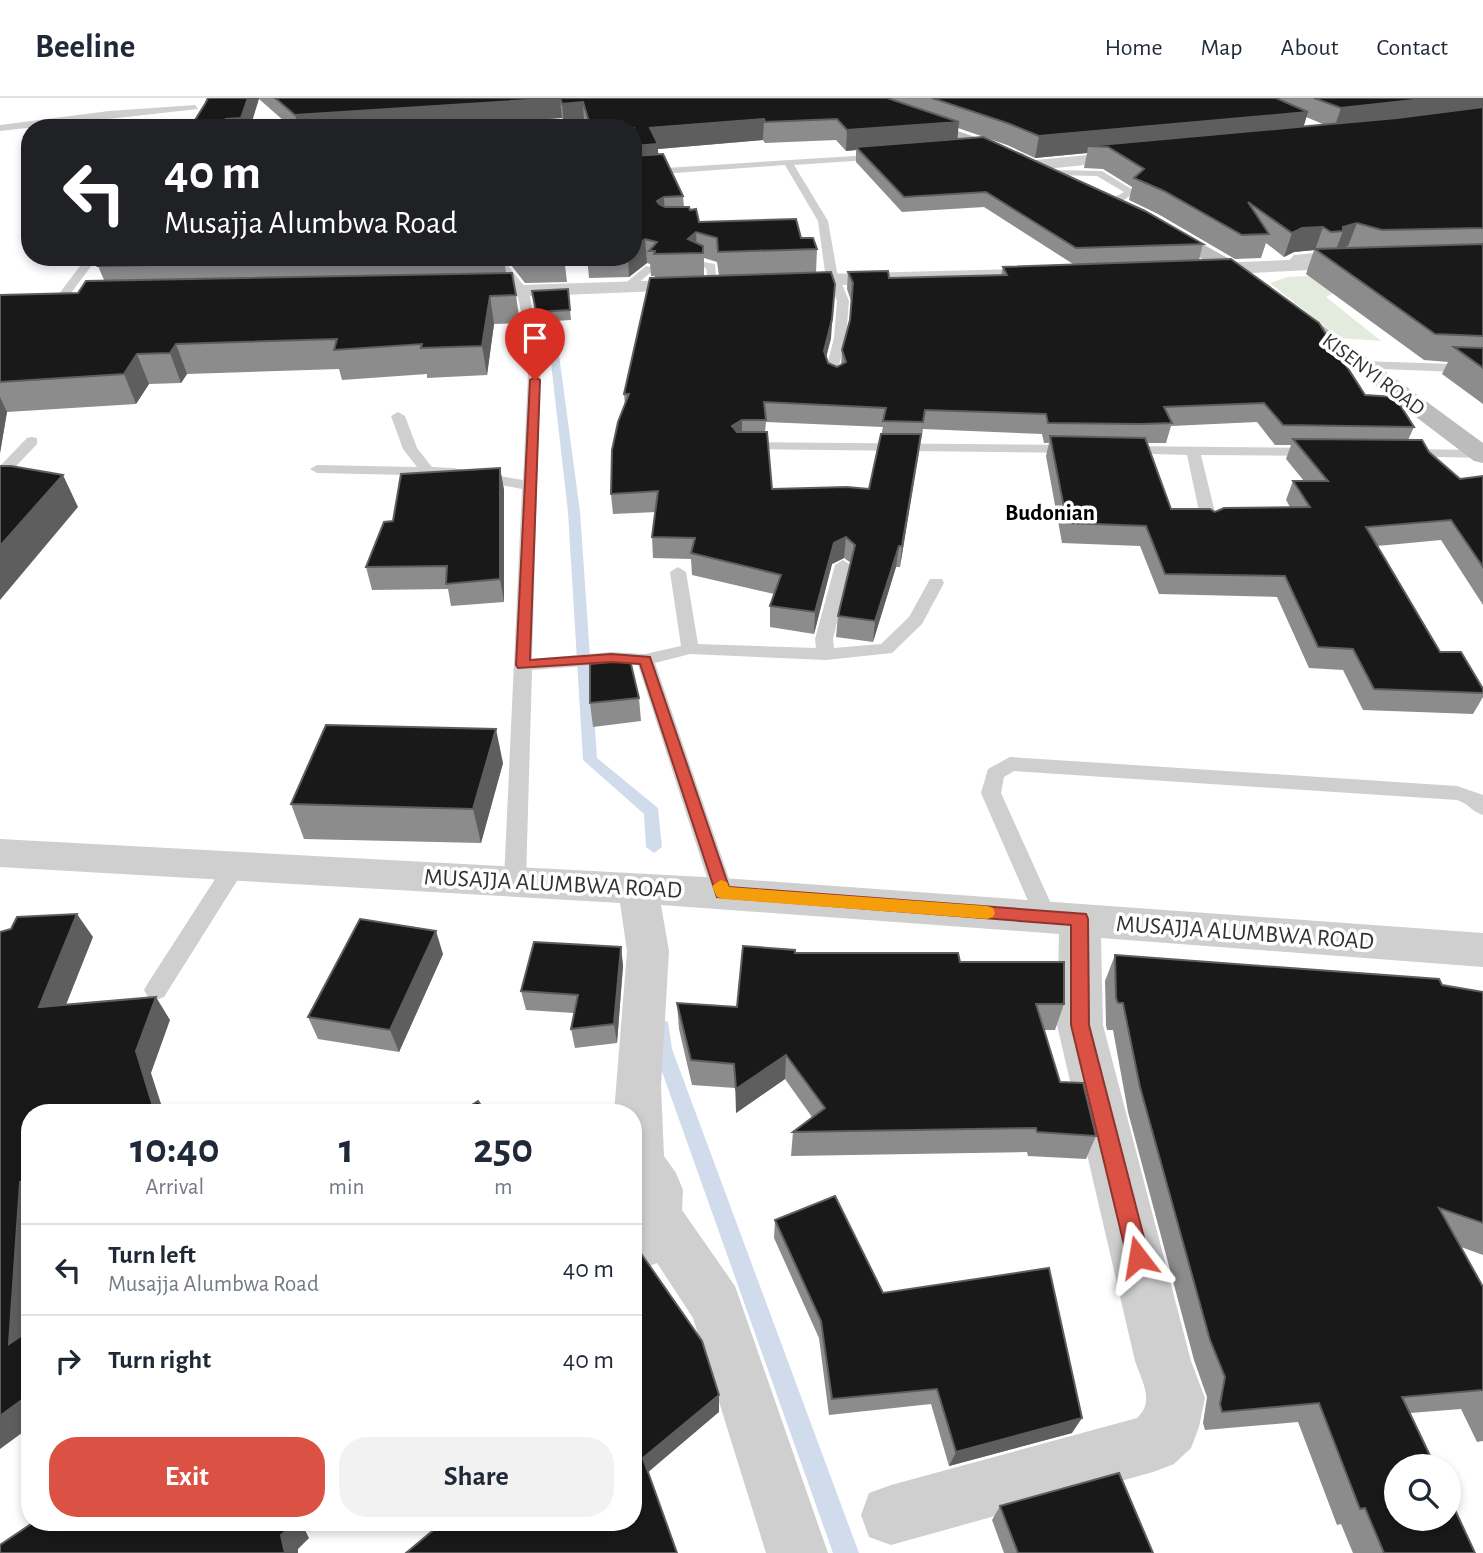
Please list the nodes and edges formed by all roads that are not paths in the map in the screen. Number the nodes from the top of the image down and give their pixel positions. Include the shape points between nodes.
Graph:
1 (849, 98) edge
2 (197, 102) edge
3 (190, 117) dead end
4 (70, 119) edge
5 (21, 125) edge
6 (0, 128) edge
7 (989, 146) junction
8 (961, 149) edge
9 (1158, 153) edge
10 (892, 155) edge
11 (788, 163) junction
12 (1044, 169) junction
13 (642, 172) edge
14 (810, 221) dead end
15 (823, 221) junction
16 (1340, 253) edge
17 (1315, 256) edge
18 (1375, 261) joint
19 (696, 262) edge
20 (86, 266) edge
21 (502, 266) edge
22 (1290, 266) junction
23 (650, 268) edge
24 (1233, 269) junction
25 (1178, 270) edge
26 (1068, 273) edge
27 (834, 279) junction
28 (767, 282) edge
29 (740, 283) edge
30 (713, 284) junction
31 (626, 288) junction
32 (523, 292) junction
33 (442, 293) edge
34 (61, 299) junction
35 (88, 299) edge
36 (36, 300) edge
37 (1361, 365) junction
38 (1483, 369) edge
39 (835, 380) edge
40 (398, 416) dead end
41 (32, 441) dead end
42 (742, 446) edge
43 (1193, 450) junction
44 (1330, 452) edge
45 (1385, 453) edge
46 (1482, 454) edge
47 (317, 469) dead end
48 (427, 471) junction
49 (0, 475) edge
50 (531, 486) junction
51 (1210, 525) edge
52 (843, 565) dead end
53 (678, 572) dead end
54 (936, 583) dead end
55 (690, 649) junction
56 (826, 654) junction
57 (645, 660) junction
58 (523, 665) junction
59 (1483, 808) edge
60 (0, 853) edge
61 (236, 865) junction
62 (514, 880) junction
63 (638, 888) junction
64 (723, 892) junction
65 (1063, 918) junction
66 (1483, 950) edge
67 (156, 990) dead end
68 (638, 1104) edge
69 (642, 1167) edge
70 (645, 1232) edge
71 (891, 1515) dead end
72 (797, 1553) edge

1 - 7 main road, KISENYI ROAD
2 - 3 lane
2 - 4 lane
5 - 6 lane
7 - 8 lane
7 - 12 main road, KISENYI ROAD
9 - 12 street
10 - 11 lane
11 - 13 lane
11 - 15 lane
12 - 24 main road, KISENYI ROAD via 1114,201
14 - 15 lane
15 - 27 lane
16 - 18 lane
17 - 22 lane via 1298,257
18 - 22 street
19 - 30 lane via 711,266
20 - 34 lane
21 - 32 lane
22 - 24 street
23 - 31 lane
24 - 25 street
24 - 37 main road, KISENYI ROAD
26 - 27 street
27 - 28 street
27 - 39 lane via 843,301 832,369
29 - 30 street
30 - 31 street
31 - 32 street
32 - 33 street
32 - 50 lane via 536,353
34 - 35 street
34 - 36 street
37 - 38 lane
37 - 46 main road, KISENYI ROAD
40 - 48 lane via 410,449
41 - 49 lane
42 - 43 lane
43 - 44 lane
43 - 51 lane
45 - 46 lane
47 - 48 lane
48 - 50 lane
50 - 58 lane
52 - 56 lane via 824,639
53 - 55 lane
54 - 56 lane via 916,620 886,649
55 - 56 lane
55 - 57 lane
57 - 58 lane
57 - 64 lane
58 - 62 lane
59 - 65 lane via 1474,798 1457,793 1010,764 995,775 991,793
60 - 61 street, MUSAJJA ALUMBWA ROAD
61 - 62 street, MUSAJJA ALUMBWA ROAD
61 - 67 lane
62 - 63 street, MUSAJJA ALUMBWA ROAD
63 - 64 street, MUSAJJA ALUMBWA ROAD
63 - 68 street via 648,951
64 - 65 street, MUSAJJA ALUMBWA ROAD
65 - 66 street, MUSAJJA ALUMBWA ROAD
65 - 71 street via 1080,1025 1176,1398 1170,1427 1153,1443
69 - 70 street via 658,1190
70 - 72 street via 716,1305

